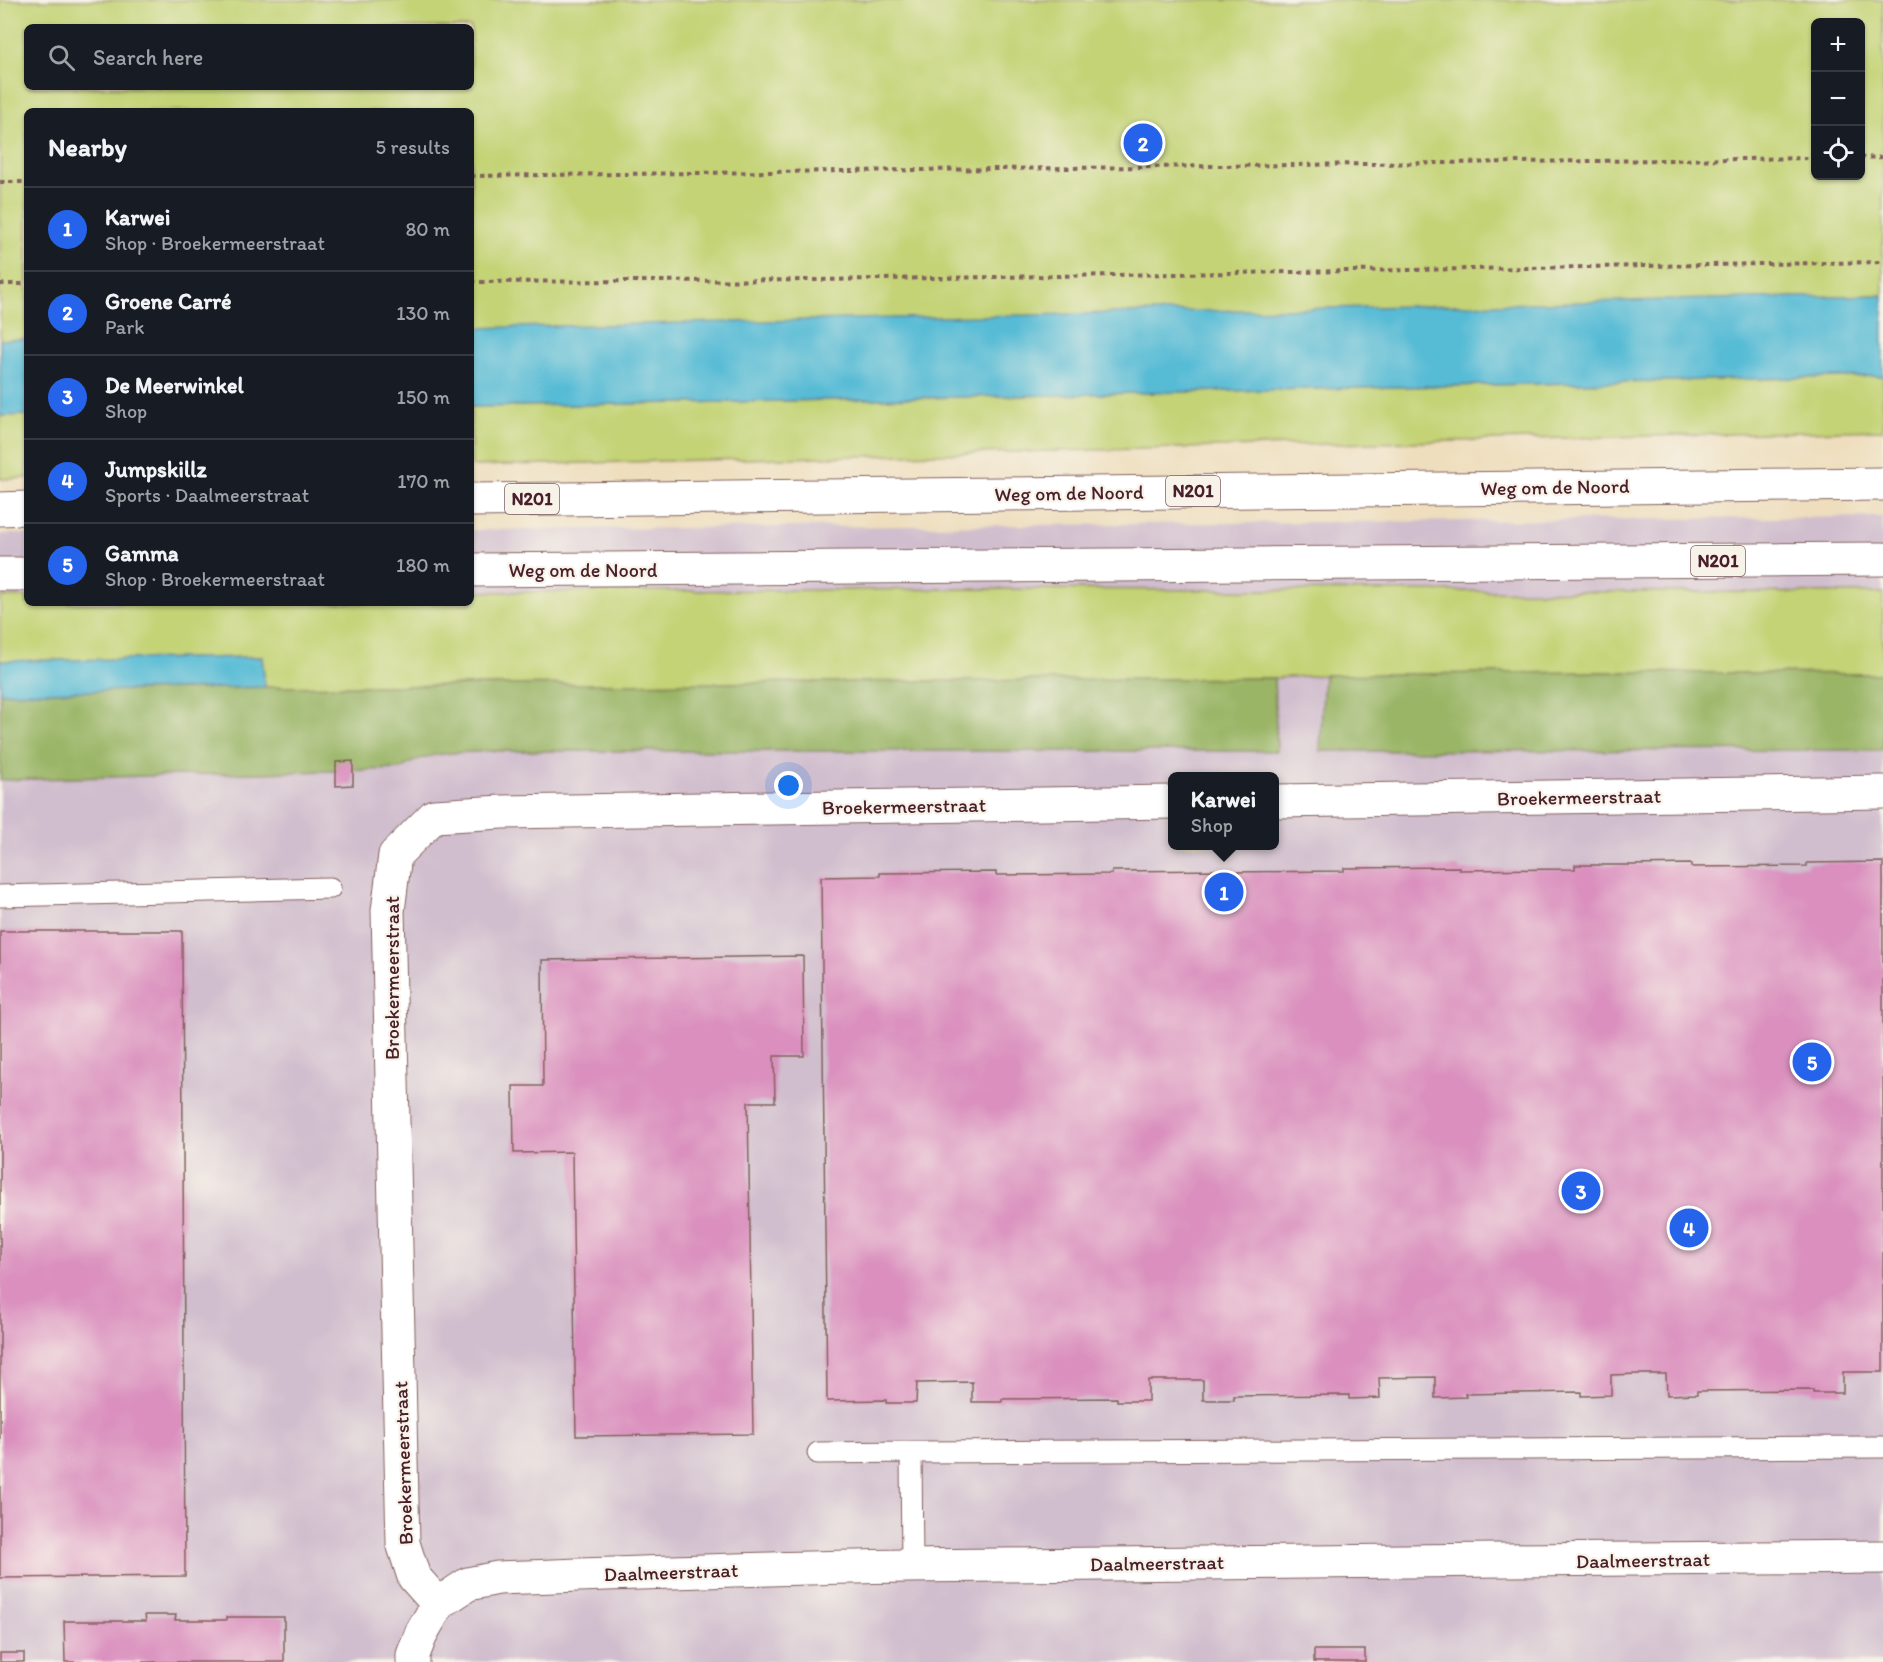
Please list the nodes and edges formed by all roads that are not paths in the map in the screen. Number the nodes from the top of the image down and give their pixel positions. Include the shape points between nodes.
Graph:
1 (1883, 472) edge
2 (1883, 483) edge
3 (1794, 484) junction
4 (474, 500) edge
5 (24, 508) edge
6 (0, 509) edge
7 (1883, 559) edge
8 (474, 570) edge
9 (0, 574) edge
10 (24, 574) edge
11 (1883, 792) edge
12 (1279, 801) edge
13 (1168, 802) edge
14 (330, 888) dead end
15 (0, 896) edge
16 (1883, 1447) edge
17 (911, 1452) junction
18 (818, 1453) dead end
19 (1883, 1557) edge
20 (912, 1566) junction
21 (438, 1604) junction
22 (413, 1662) edge

1 - 3 main road, N201
2 - 3 main road, Weg om de Noord / N201
3 - 4 main road, Weg om de Noord / N201
5 - 6 main road
7 - 8 main road, Weg om de Noord / N201
9 - 10 main road
11 - 12 main road, Broekermeerstraat
13 - 21 main road, Broekermeerstraat via 434,816 395,855 388,911 403,1543 414,1577
14 - 15 lane
16 - 17 lane
17 - 18 lane
17 - 20 lane
19 - 20 main road, Daalmeerstraat
20 - 21 main road, Daalmeerstraat via 498,1578 468,1584
21 - 22 main road

